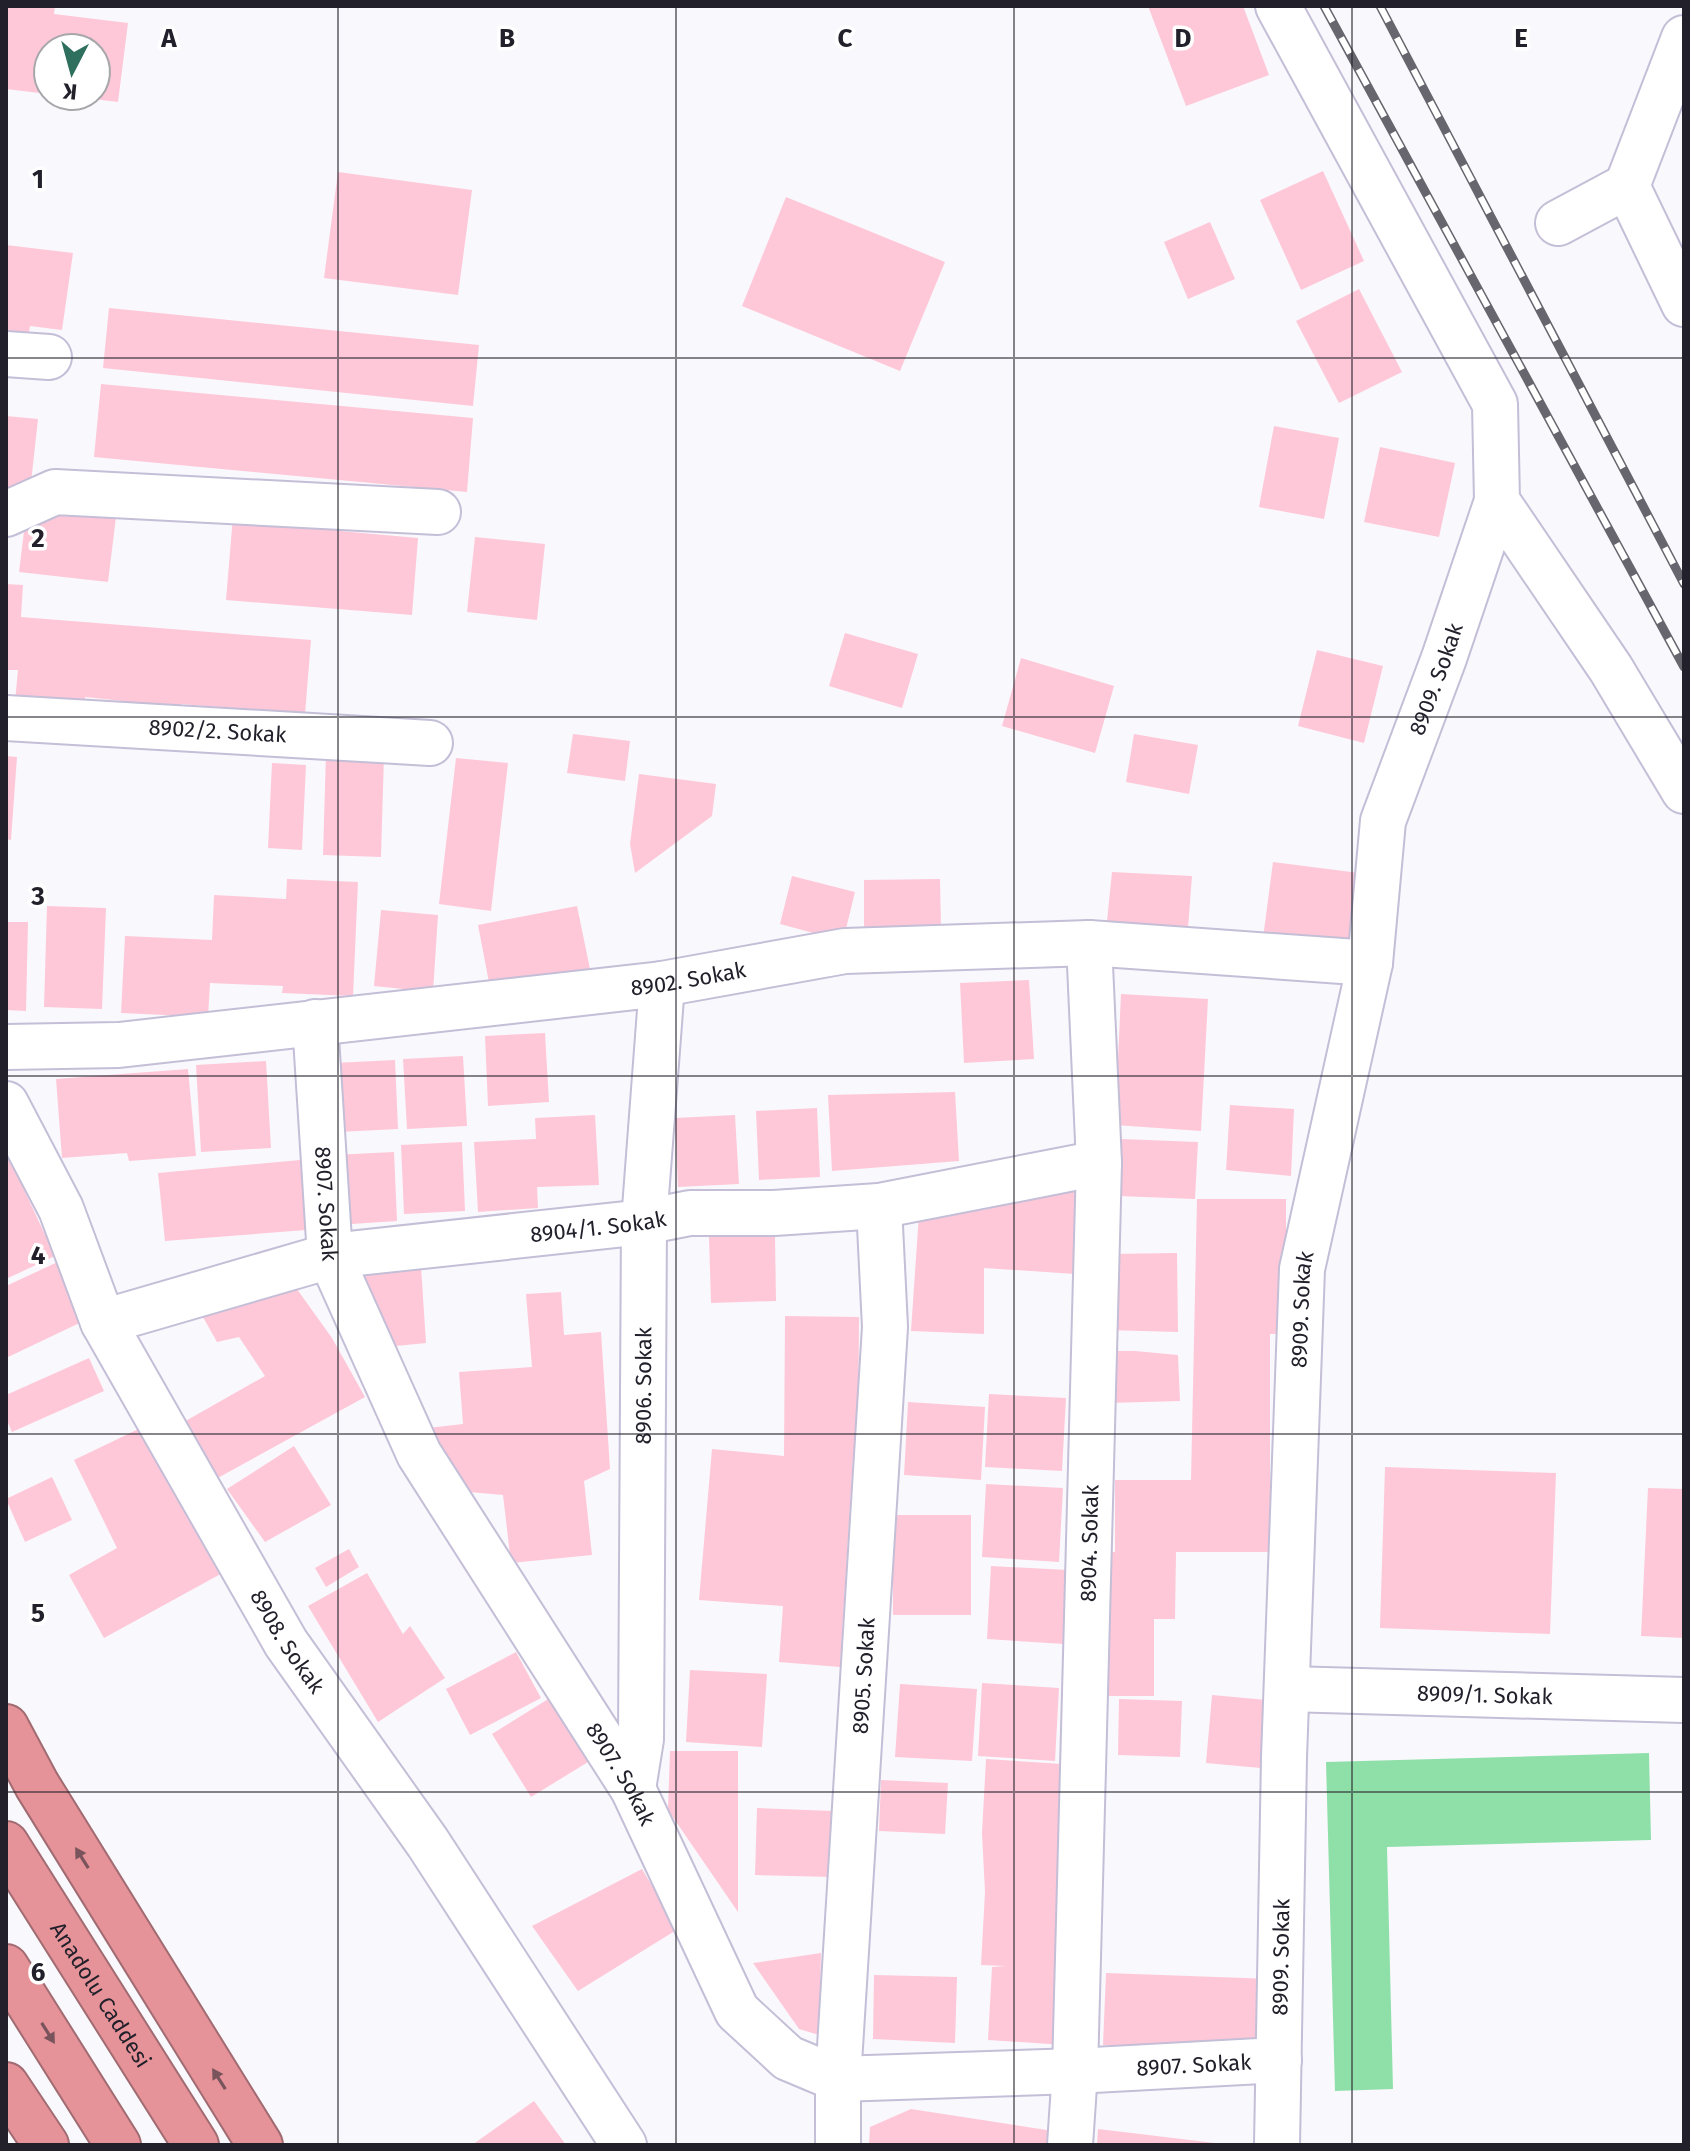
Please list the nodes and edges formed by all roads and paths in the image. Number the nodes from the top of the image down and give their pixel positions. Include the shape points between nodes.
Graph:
1 (1278, 6) edge
2 (1684, 38) edge
3 (1627, 186) junction
4 (1558, 223) dead end
5 (1684, 304) edge
6 (6, 354) edge
7 (49, 357) dead end
8 (1497, 501) junction
9 (438, 512) dead end
10 (6, 514) edge
11 (6, 718) edge
12 (430, 743) dead end
13 (1684, 791) edge
14 (1089, 943) junction
15 (1370, 963) junction
16 (662, 984) junction
17 (315, 1022) junction
18 (6, 1047) edge
19 (6, 1104) edge
20 (1099, 1163) junction
21 (879, 1206) junction
22 (644, 1222) junction
23 (330, 1256) junction
24 (103, 1322) junction
25 (1287, 1689) junction
26 (1684, 1700) edge
27 (6, 1727) edge
28 (633, 1789) junction
29 (6, 1844) edge
30 (6, 1967) edge
31 (1279, 2060) junction
32 (1075, 2071) junction
33 (838, 2079) junction
34 (6, 2085) edge
35 (46, 2145) edge
36 (118, 2145) edge
37 (196, 2145) edge
38 (260, 2145) edge
39 (624, 2145) edge
40 (838, 2145) edge
41 (1070, 2145) edge
42 (1277, 2145) edge

1 - 8 street via 1495,404
2 - 3 street
3 - 4 street
3 - 5 street
6 - 7 street
8 - 13 street via 1611,669
8 - 15 street, 8909. Sokak via 1383,821
9 - 10 street via 55,492
11 - 12 street, 8902/2. Sokak
14 - 15 street, 8902. Sokak
14 - 16 street, 8902. Sokak via 845,951
14 - 20 street, 8904. Sokak
15 - 25 street, 8909. Sokak via 1302,1269
16 - 17 street, 8902. Sokak
16 - 22 street, 8906. Sokak
17 - 18 street, 8902. Sokak via 119,1045
17 - 23 street, 8907. Sokak
19 - 24 street, 8908. Sokak via 61,1209
20 - 21 street, 8904/1. Sokak
20 - 32 street, 8904. Sokak
21 - 22 street, 8904/1. Sokak via 690,1213
21 - 33 street, 8905. Sokak via 885,1327
22 - 23 street, 8904/1. Sokak
22 - 28 street, 8906. Sokak via 641,1739
23 - 24 street, 8904/1. Sokak
23 - 28 street, 8907. Sokak via 419,1454
24 - 39 street, 8908. Sokak via 286,1643 428,1843
25 - 26 street, 8909/1. Sokak
25 - 31 street, 8909. Sokak
38 -> 27 highway
28 - 33 street, 8907. Sokak via 737,2011 788,2058
29 - 37 highway, Anadolu Caddesi
30 -> 36 highway
31 - 32 street, 8907. Sokak
31 - 42 street, 8909. Sokak
32 - 33 street, 8907. Sokak
32 - 41 street, 8904. Sokak
33 - 40 street, 8905. Sokak
34 - 35 highway

